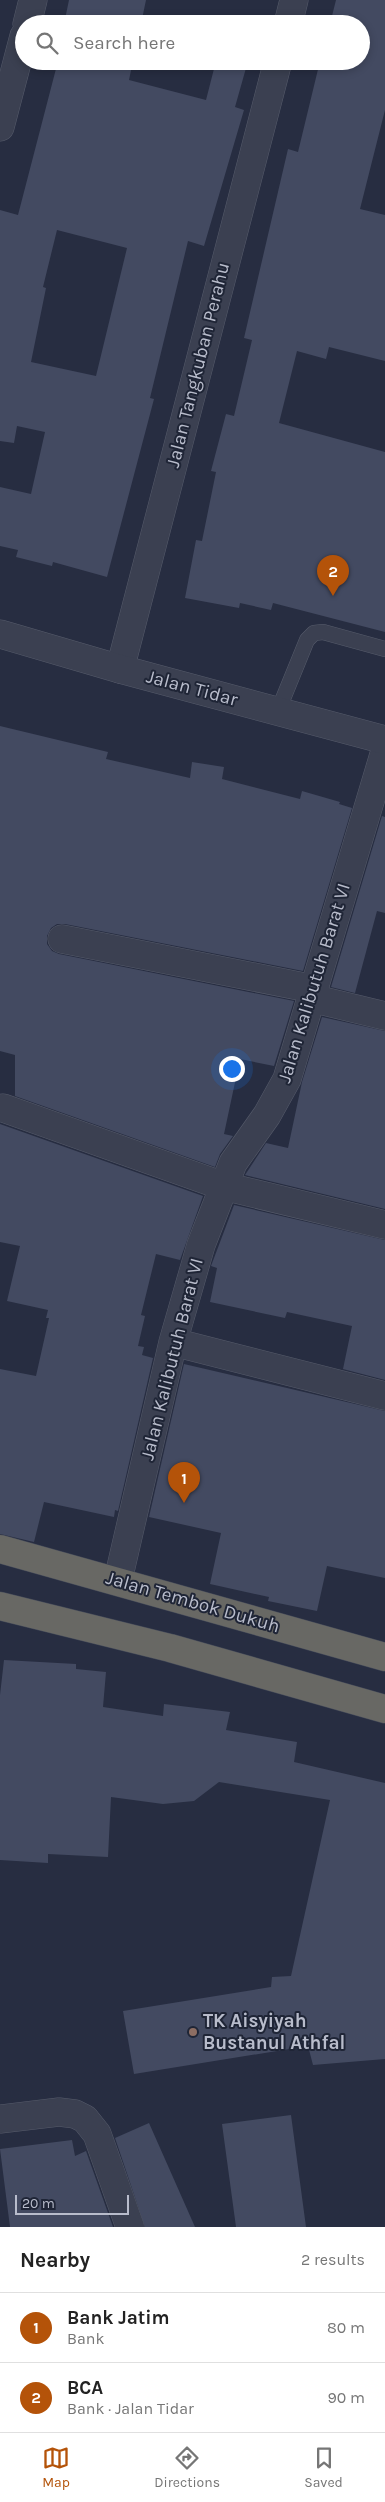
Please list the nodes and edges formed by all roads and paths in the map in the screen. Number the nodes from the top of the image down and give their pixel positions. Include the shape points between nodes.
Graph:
1 (33, 0) edge
2 (294, 0) edge
3 (29, 15) edge
4 (290, 15) edge
5 (15, 70) edge
6 (276, 70) edge
7 (0, 127) edge
8 (0, 634) edge
9 (385, 649) edge
10 (120, 669) junction
11 (278, 712) junction
12 (385, 740) edge
13 (385, 751) edge
14 (62, 939) dead end
15 (312, 994) junction
16 (385, 1016) edge
17 (3, 1108) dead end
18 (223, 1186) junction
19 (385, 1225) edge
20 (173, 1342) junction
21 (385, 1396) edge
22 (0, 1549) edge
23 (118, 1580) junction
24 (0, 1606) edge
25 (385, 1656) edge
26 (385, 1709) edge
27 (0, 2119) edge
28 (130, 2227) edge

1 - 3 street
2 - 4 street
5 - 7 street
6 - 10 street, Jalan Tangkuban Perahu
8 - 10 street, Jalan Tidar
9 - 11 lane via 323,632 314,633 307,640
10 - 11 street, Jalan Tidar
11 - 12 street, Jalan Tidar
13 - 15 street, Jalan Kalibutuh Barat VI
14 - 15 street
15 - 16 street
15 - 18 street, Jalan Kalibutuh Barat VI via 287,1079 233,1164
17 - 18 street
18 - 19 street
18 - 20 street, Jalan Kalibutuh Barat VI via 201,1245
20 - 21 street
20 - 23 street, Jalan Kalibutuh Barat VI
22 - 23 highway, Jalan Tembok Dukuh
23 - 25 highway, Jalan Tembok Dukuh
24 - 26 highway via 170,1648
27 - 28 street via 59,2112 85,2119 97,2134

